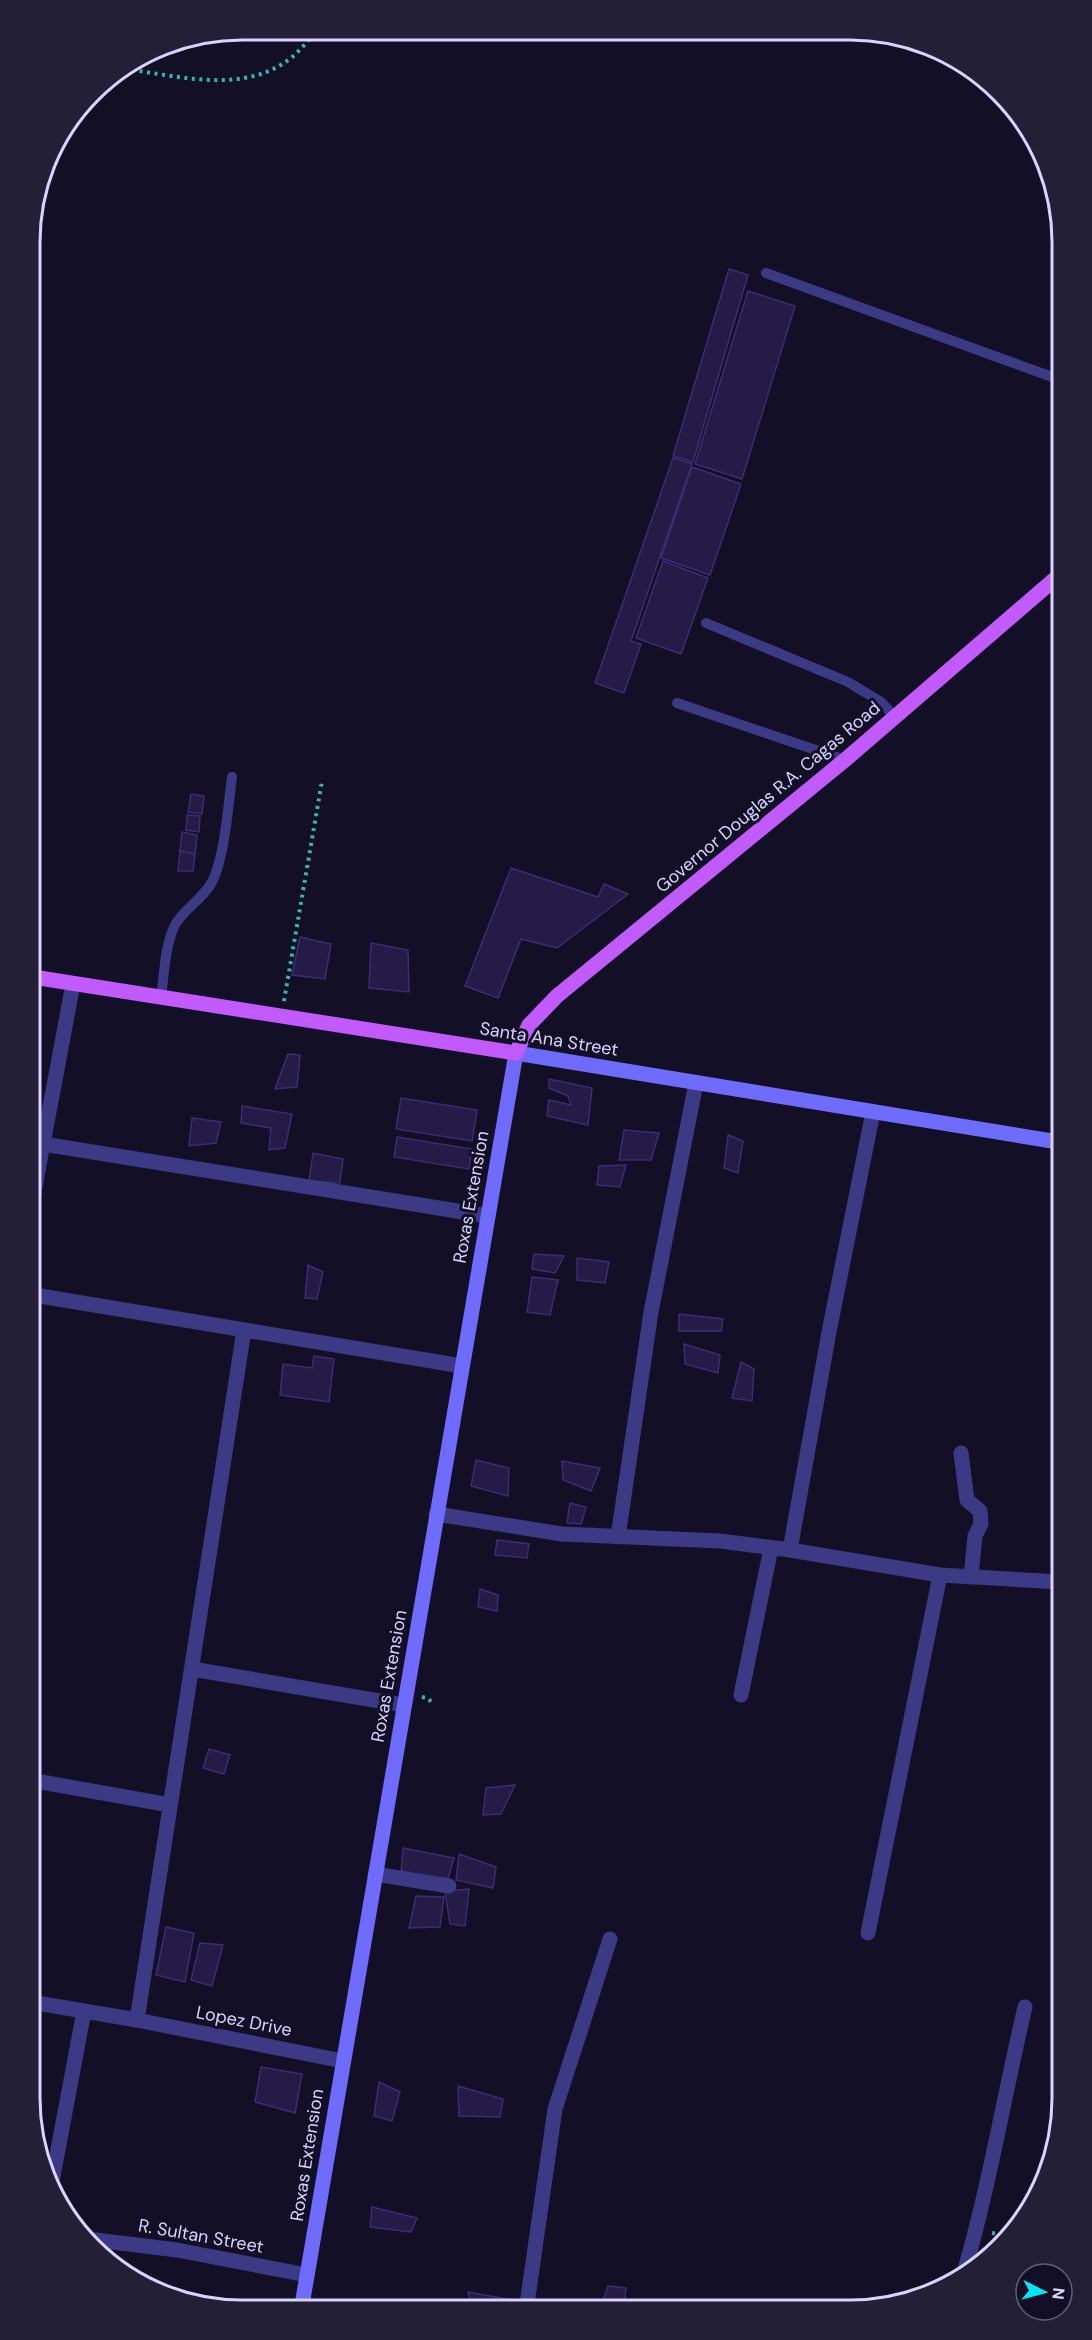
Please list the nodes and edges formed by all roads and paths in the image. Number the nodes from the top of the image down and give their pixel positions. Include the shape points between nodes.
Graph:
1 (307, 41) edge
2 (137, 71) edge
3 (766, 273) dead end
4 (1052, 377) edge
5 (1052, 582) edge
6 (706, 623) dead end
7 (677, 703) dead end
8 (895, 717) junction
9 (845, 760) junction
10 (232, 777) dead end
11 (322, 781) dead end
12 (41, 979) edge
13 (73, 984) junction
14 (161, 997) junction
15 (281, 1016) junction
16 (516, 1053) junction
17 (696, 1083) junction
18 (873, 1112) junction
19 (1052, 1141) edge
20 (43, 1144) junction
21 (41, 1157) edge
22 (488, 1216) junction
23 (40, 1296) edge
24 (244, 1330) junction
25 (462, 1366) junction
26 (962, 1453) dead end
27 (436, 1514) junction
28 (618, 1537) junction
29 (771, 1548) junction
30 (790, 1550) junction
31 (940, 1575) junction
32 (971, 1577) junction
33 (1051, 1582) edge
34 (192, 1669) junction
35 (741, 1695) dead end
36 (403, 1705) junction
37 (40, 1782) edge
38 (170, 1805) junction
39 (375, 1874) junction
40 (449, 1886) dead end
41 (868, 1933) dead end
42 (610, 1939) dead end
43 (40, 2004) edge
44 (1025, 2007) dead end
45 (84, 2011) junction
46 (137, 2020) junction
47 (343, 2061) junction
48 (54, 2170) edge
49 (101, 2240) edge
50 (968, 2261) edge
51 (307, 2275) junction
52 (303, 2300) edge
53 (528, 2300) edge

1 - 2 path via 291,58 238,81
3 - 4 lane
5 - 8 main road, Governor Douglas R.A. Cagas Road
6 - 8 lane via 848,682 881,702
7 - 9 lane
8 - 9 main road, Governor Douglas R.A. Cagas Road
9 - 16 main road, Governor Douglas R.A. Cagas Road via 557,996 529,1025
10 - 14 lane via 216,871 203,895 174,926
11 - 15 path
12 - 13 main road, Santa Ana Street
13 - 14 main road, Santa Ana Street
13 - 20 street
14 - 15 main road, Santa Ana Street
15 - 16 main road, Santa Ana Street
16 - 17 main road, Santa Ana Street
16 - 22 main road, Roxas Extension
17 - 18 main road, Santa Ana Street
17 - 28 street via 651,1312
18 - 19 main road, Santa Ana Street
18 - 30 street
20 - 21 street
20 - 22 street
22 - 25 main road, Roxas Extension
23 - 24 street
24 - 25 street
24 - 34 street
25 - 27 main road, Roxas Extension
26 - 32 street via 967,1500 980,1511 981,1524 975,1536
27 - 28 street via 561,1534
27 - 36 main road, Roxas Extension
28 - 29 street via 720,1541
29 - 30 street
29 - 35 street
30 - 31 street
31 - 32 street
31 - 41 street
32 - 33 street
34 - 36 street
34 - 38 street
36 - 39 main road, Roxas Extension
37 - 38 street
38 - 46 street
39 - 40 street
39 - 47 main road, Roxas Extension
42 - 53 street via 555,2109
43 - 45 street, Lopez Drive
44 - 50 street
45 - 46 street, Lopez Drive
45 - 48 street
46 - 47 street, Lopez Drive
47 - 51 main road, Roxas Extension
49 - 51 street, R. Sultan Street via 165,2248
51 - 52 main road, Roxas Extension

